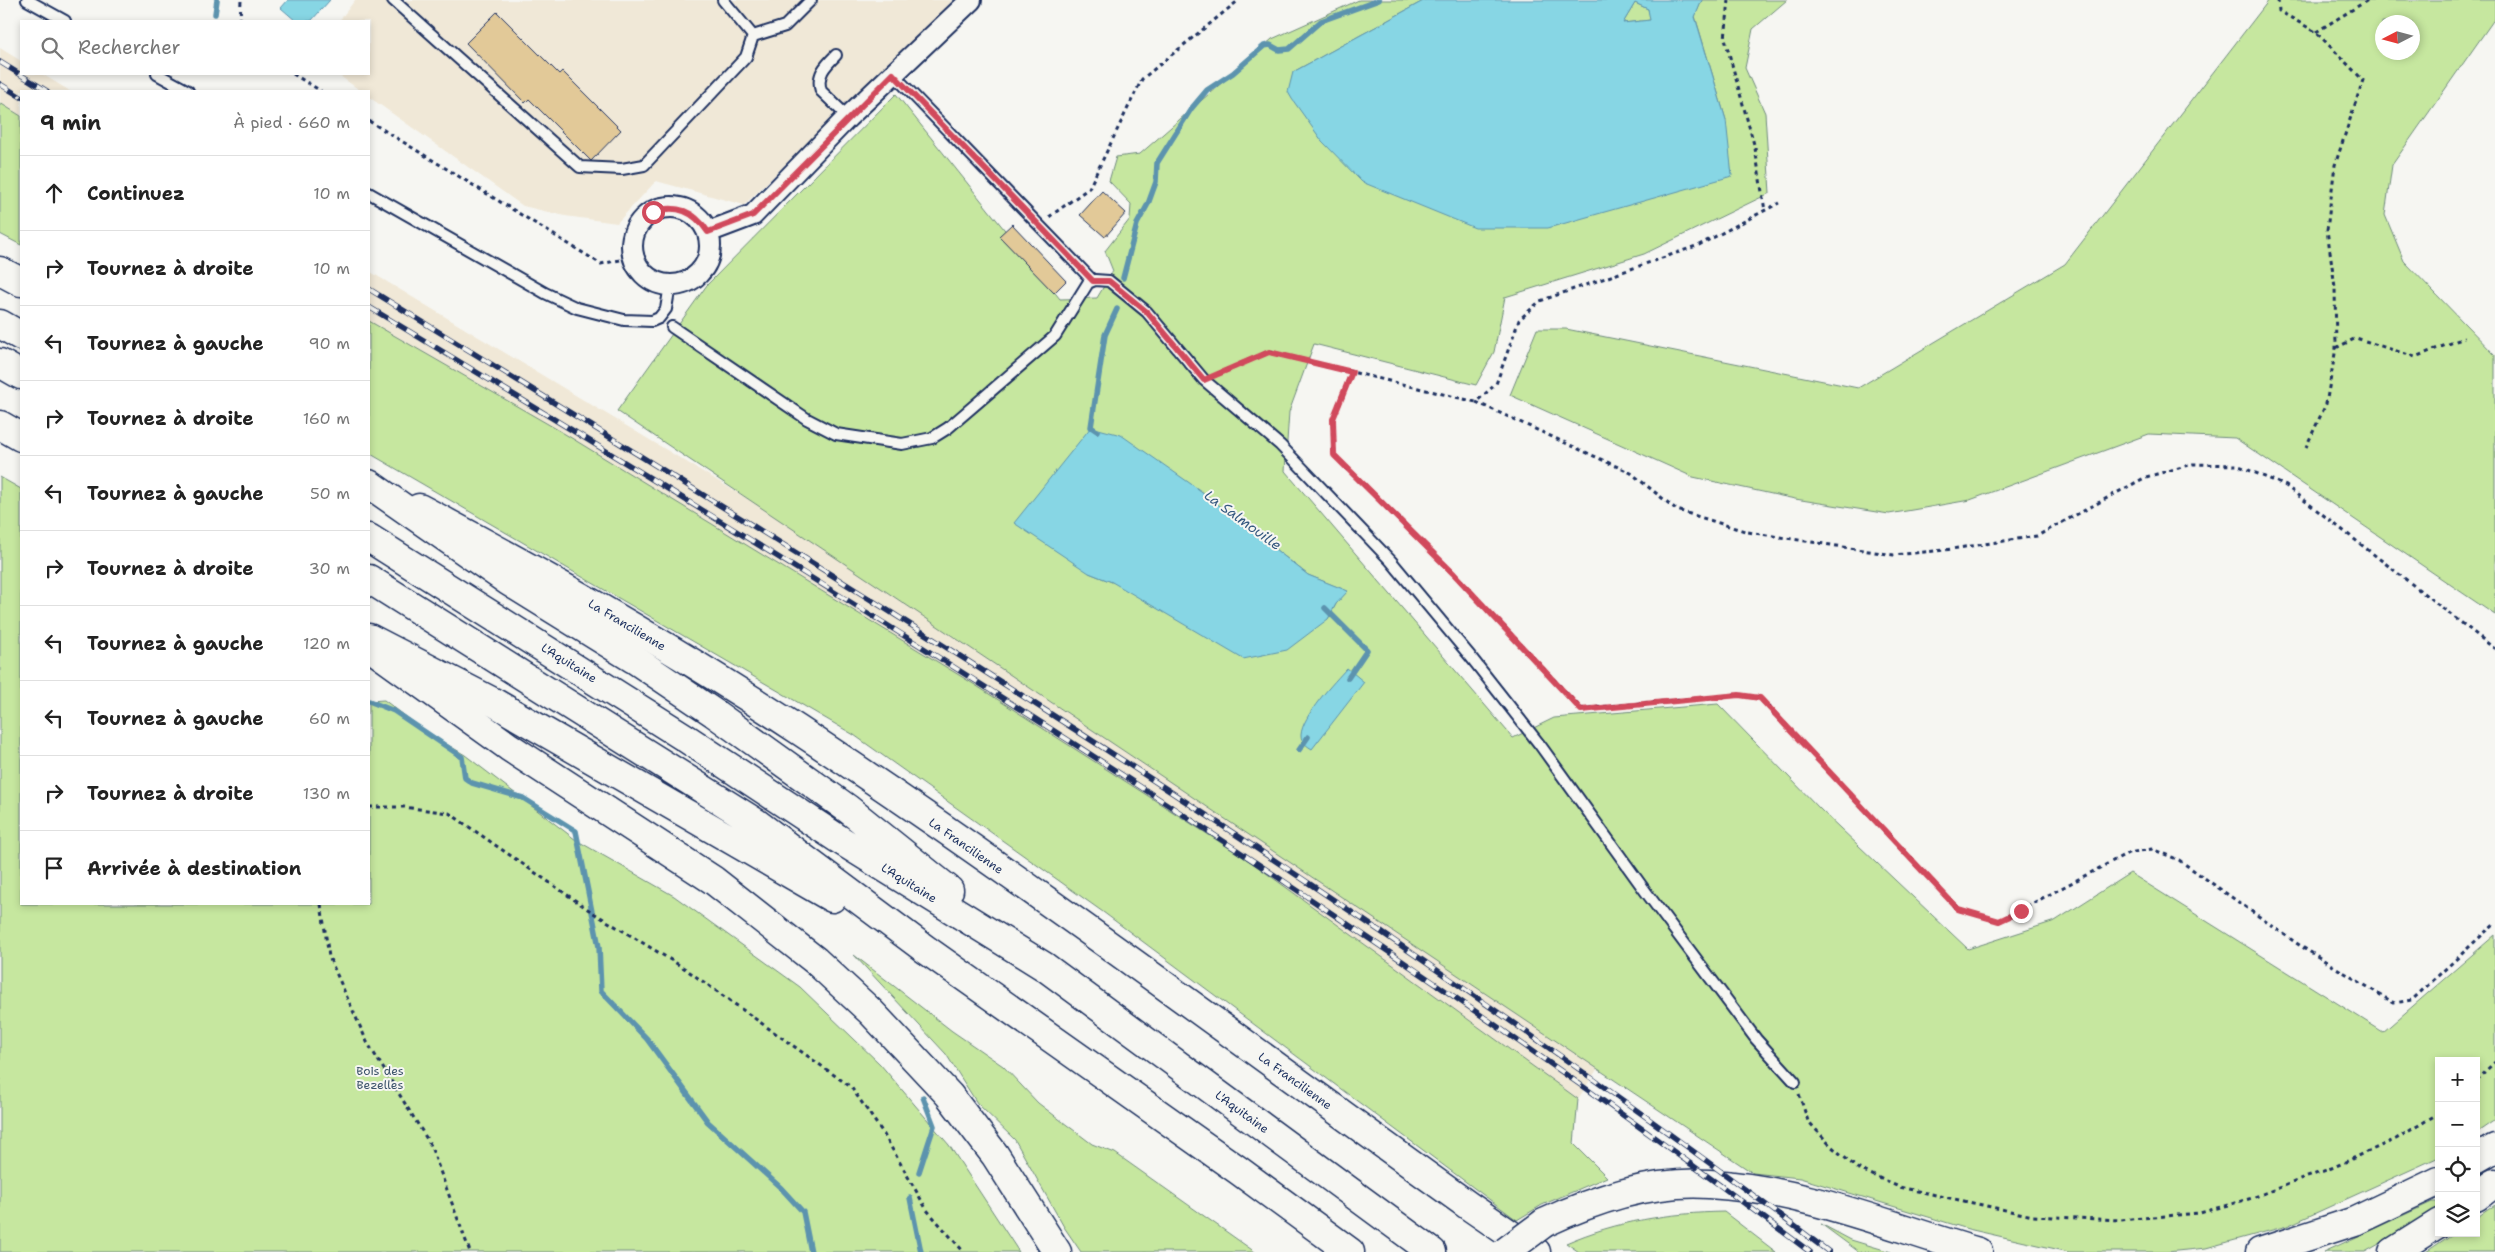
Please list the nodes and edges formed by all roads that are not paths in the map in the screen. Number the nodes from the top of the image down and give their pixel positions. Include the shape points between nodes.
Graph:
1 (27, 0) edge
2 (393, 0) edge
3 (723, 0) edge
4 (811, 0) edge
5 (970, 0) edge
6 (63, 20) edge
7 (753, 36) junction
8 (836, 55) dead end
9 (893, 74) junction
10 (159, 75) edge
11 (186, 90) edge
12 (848, 117) junction
13 (370, 195) edge
14 (708, 232) junction
15 (0, 271) edge
16 (20, 281) edge
17 (1093, 281) junction
18 (670, 285) junction
19 (0, 324) edge
20 (672, 327) dead end
21 (20, 335) edge
22 (0, 363) edge
23 (20, 375) edge
24 (0, 425) edge
25 (20, 436) edge
26 (370, 484) edge
27 (370, 484) edge
28 (370, 539) edge
29 (370, 580) edge
30 (370, 639) edge
31 (370, 647) edge
32 (925, 949) junction
33 (1045, 967) junction
34 (1795, 1082) road end
35 (2495, 1148) edge
36 (2480, 1157) edge
37 (2435, 1183) edge
38 (2495, 1183) edge
39 (2480, 1194) edge
40 (2435, 1226) edge
41 (1057, 1252) edge
42 (1350, 1252) edge
43 (1432, 1252) edge
44 (1505, 1252) edge
45 (1536, 1252) edge
46 (1978, 1252) edge
47 (2260, 1252) edge
48 (2393, 1252) edge

1 - 6 lane
2 - 7 lane via 580,167 622,169 644,165 746,56
3 - 7 lane
4 - 7 lane via 785,26
5 - 9 street
8 - 12 lane via 824,67 819,85 821,91
9 - 12 street
9 - 17 lane
10 - 11 lane
12 - 14 street via 753,215
13 - 18 lane via 544,293 577,308 624,320 652,321 666,309
14 - 18 street via 710,245 703,269 693,279
14 - 18 street via 701,221 679,208 653,212 643,220 632,243 634,257 647,277
15 - 16 highway
17 - 20 lane via 1084,288 1055,336 948,428 932,438 902,444 836,434 807,419
17 - 34 lane via 1109,281 1147,312 1204,380 1280,445 1391,561 1540,744 1640,885 1756,1039
19 - 21 highway
22 - 23 highway
24 - 25 highway
26 - 33 highway via 508,581 634,659 790,766
27 - 45 highway, La Francilienne via 525,564 795,728 1048,903
28 - 33 highway, L'Aquitaine via 837,838
29 - 32 highway via 755,822
30 - 32 highway via 495,703 811,887
31 - 41 highway via 509,747 713,880 816,961 871,1012 949,1095 995,1155
32 - 42 highway
33 - 43 highway, L'Aquitaine
35 - 36 highway
37 - 47 highway via 2355,1221
38 - 39 highway
40 - 48 highway
44 - 46 highway, bridge via 1544,1223 1592,1202 1662,1187 1708,1184 1804,1199

